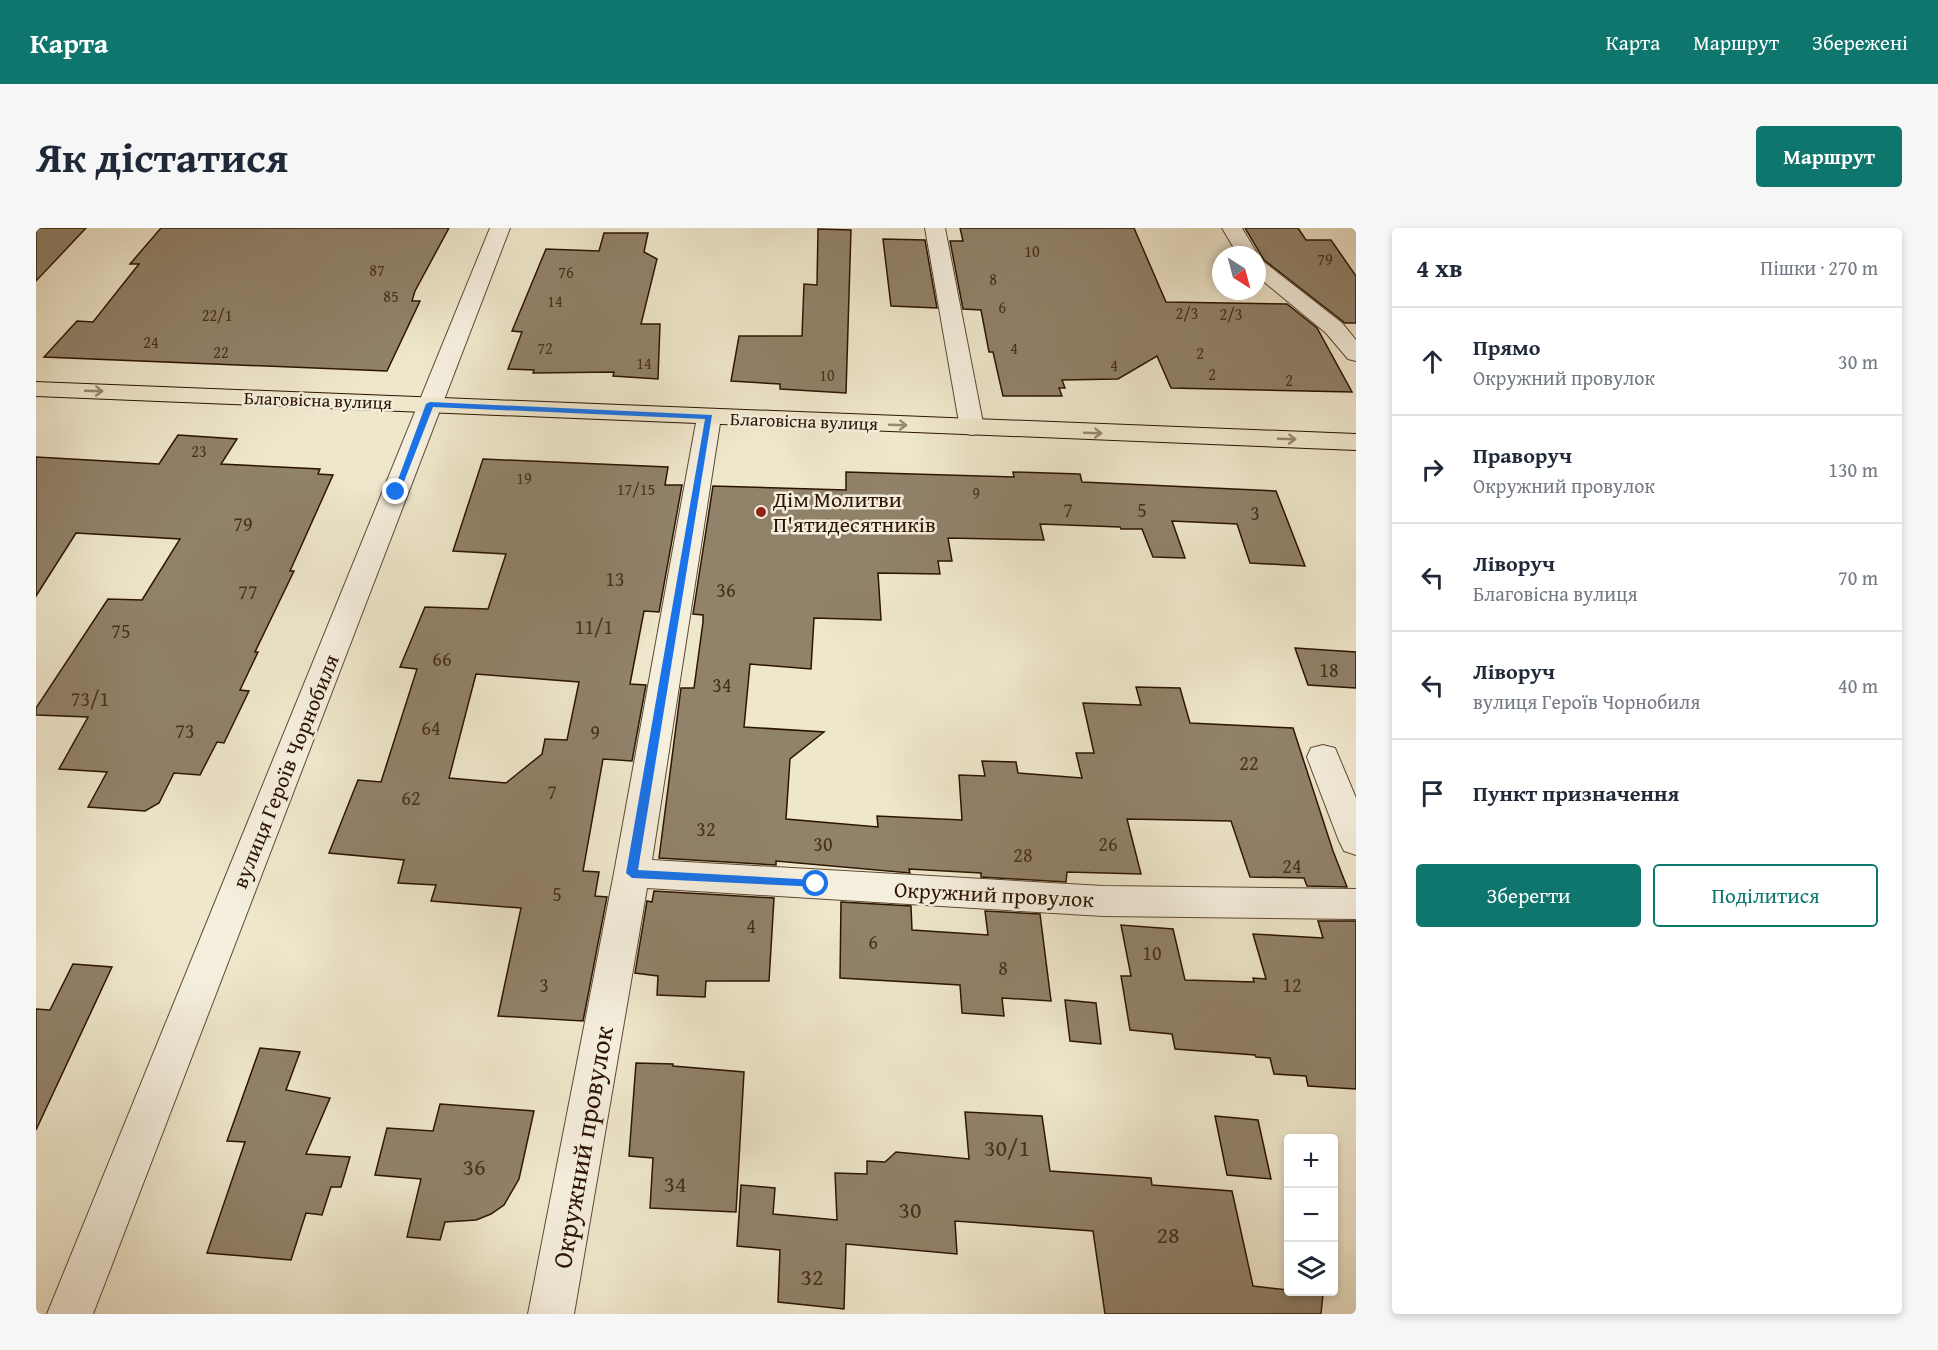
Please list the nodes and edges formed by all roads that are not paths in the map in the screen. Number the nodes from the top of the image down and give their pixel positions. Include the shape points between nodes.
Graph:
1 (500, 228) edge
2 (935, 228) edge
3 (1232, 228) edge
4 (1243, 246) edge
5 (1266, 273) edge
6 (1356, 354) edge
7 (36, 389) edge
8 (430, 404) junction
9 (709, 417) junction
10 (972, 428) junction
11 (1356, 441) edge
12 (1323, 757) dead end
13 (1356, 841) edge
14 (632, 873) junction
15 (1356, 904) edge
16 (70, 1314) edge
17 (551, 1314) edge

1 - 8 street, вулиця Героїв Чорнобиля
2 - 10 street
3 - 4 street
5 - 6 street via 1334,328
7 -> 8 main road, Благовісна вулиця
8 - 9 main road, Благовісна вулиця
8 - 16 street, вулиця Героїв Чорнобиля
9 -> 10 main road, Благовісна вулиця
9 - 14 street, Окружний провулок
10 -> 11 main road, Благовісна вулиця
12 - 13 street
14 - 15 street, Окружний провулок via 1103,901
14 - 17 street, Окружний провулок

